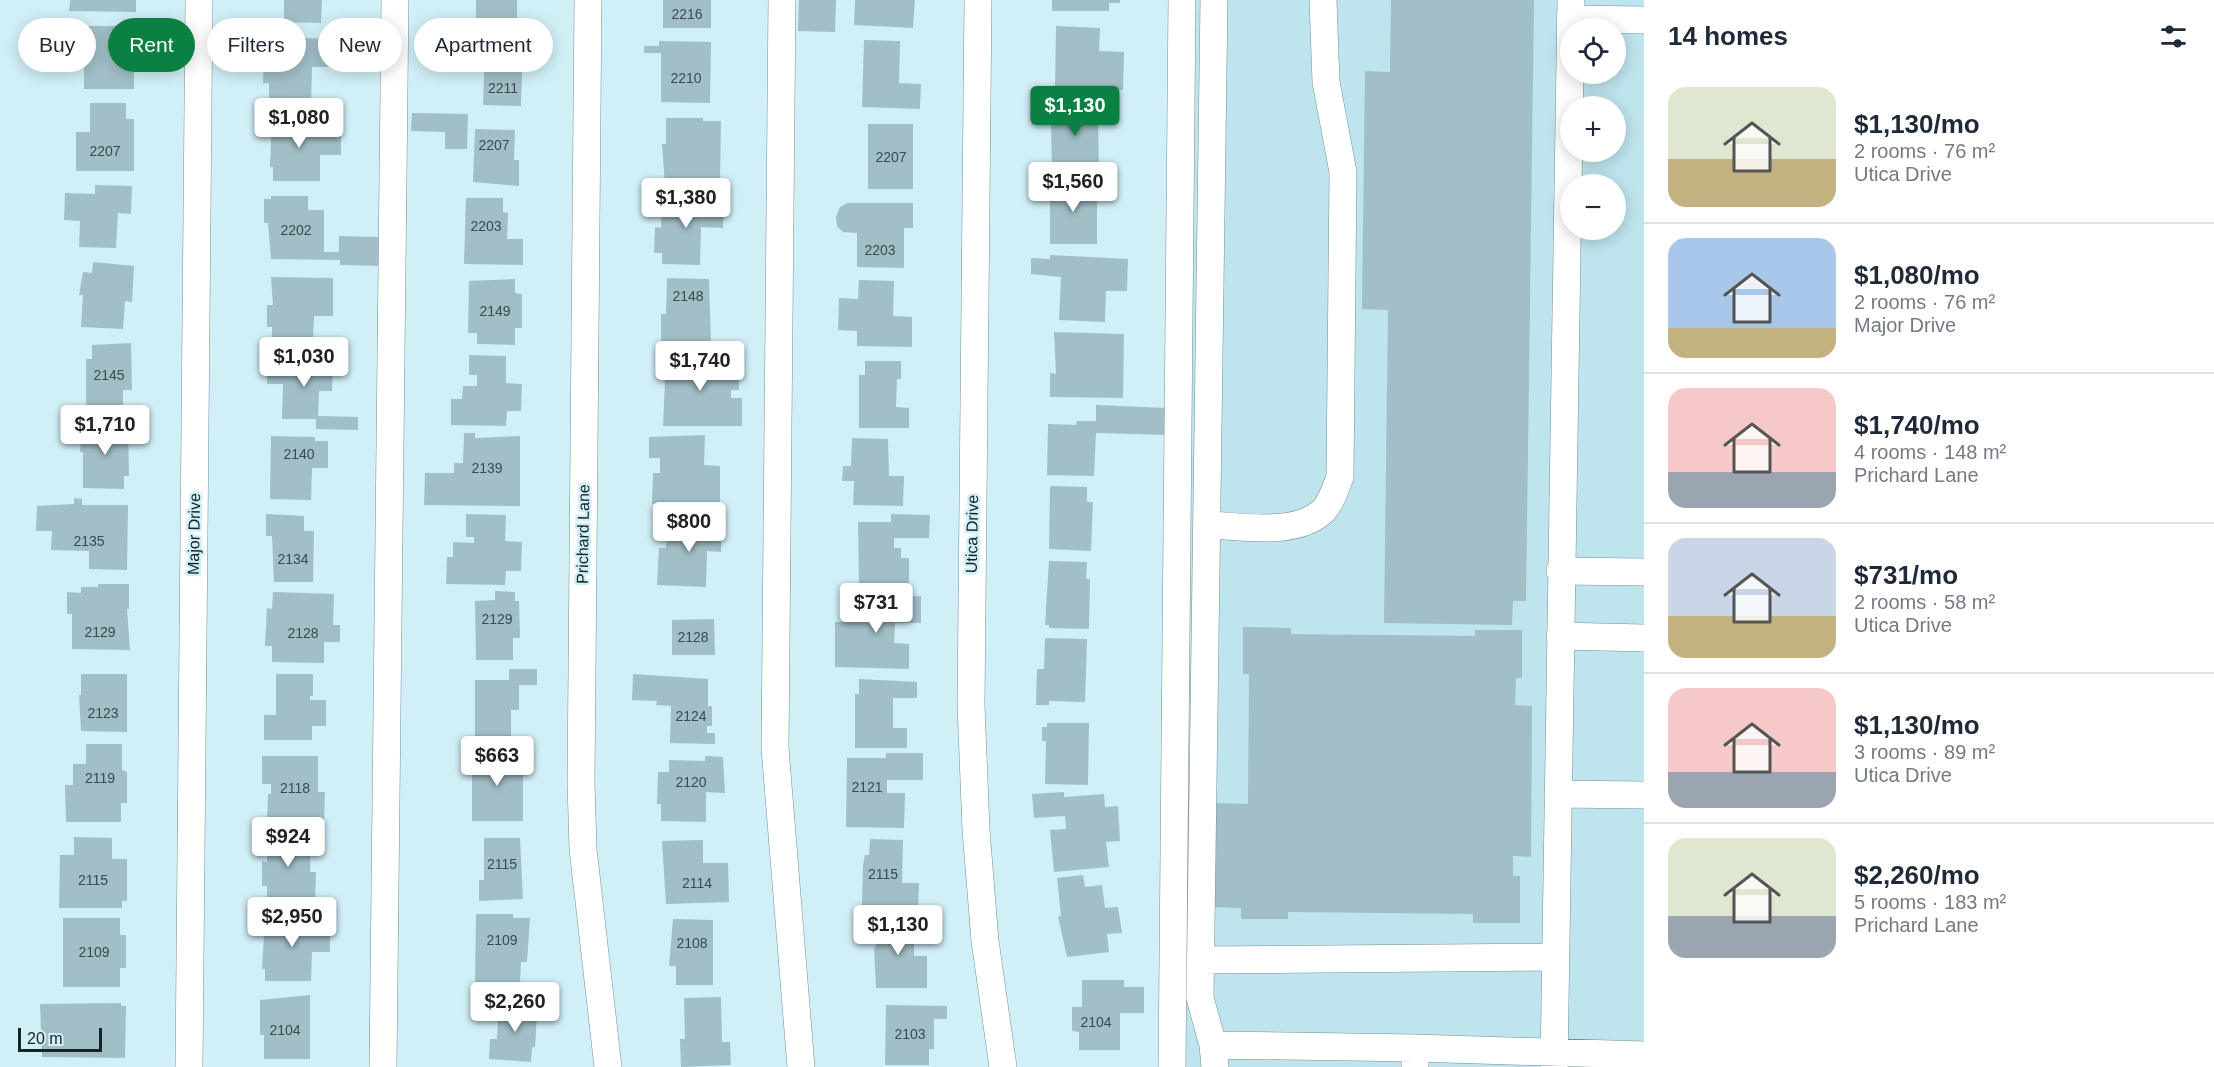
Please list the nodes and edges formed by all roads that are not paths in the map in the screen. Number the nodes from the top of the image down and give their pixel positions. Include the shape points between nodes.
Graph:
1 (199, 0) edge
2 (394, 0) edge
3 (588, 0) edge
4 (782, 0) edge
5 (978, 0) edge
6 (1182, 0) edge
7 (1214, 0) edge
8 (1323, 0) edge
9 (1570, 10) edge
10 (1644, 20) edge
11 (1207, 525) junction
12 (1560, 571) junction
13 (1644, 572) edge
14 (1560, 636) junction
15 (1644, 638) edge
16 (1558, 794) junction
17 (1644, 795) edge
18 (1555, 957) junction
19 (1201, 960) junction
20 (1644, 1055) edge
21 (1214, 1056) edge
22 (1415, 1057) edge
23 (1555, 1060) edge
24 (189, 1067) edge
25 (383, 1067) edge
26 (608, 1067) edge
27 (801, 1067) edge
28 (1004, 1067) edge
29 (1172, 1067) edge

1 - 24 street, Major Drive
2 - 25 street
3 - 26 street, Prichard Lane via 580,783 583,849
4 - 27 street via 775,748
5 - 28 street, Utica Drive via 971,705 984,930
6 - 29 street
7 - 11 street
8 - 11 street via 1326,82 1343,172 1340,477 1324,509 1309,521 1274,527
9 - 10 street
9 - 12 street
11 - 19 street
12 - 13 street
12 - 14 street
14 - 15 street
14 - 16 street
16 - 17 street
16 - 18 street
18 - 19 street
18 - 23 street
19 - 21 street via 1200,998
20 - 23 street
21 - 22 street
22 - 23 street

